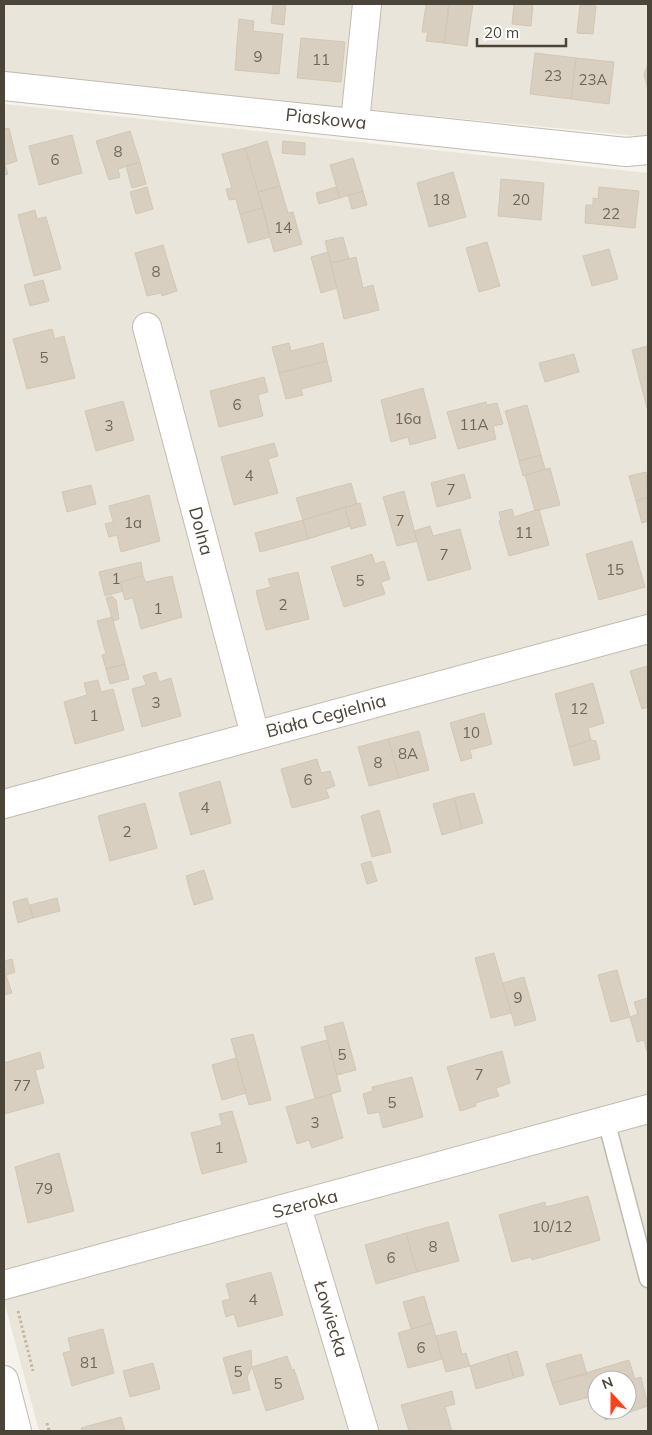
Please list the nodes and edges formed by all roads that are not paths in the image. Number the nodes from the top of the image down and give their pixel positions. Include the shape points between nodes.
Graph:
1 (367, 4) edge
2 (4, 86) edge
3 (355, 122) junction
4 (648, 150) edge
5 (147, 327) dead end
6 (648, 628) edge
7 (255, 735) junction
8 (4, 804) edge
9 (648, 1109) edge
10 (606, 1120) junction
11 (297, 1207) junction
12 (648, 1279) edge
13 (7, 1284) edge
14 (4, 1380) edge
15 (18, 1431) edge
16 (364, 1431) edge

1 - 3 street
2 - 3 street, Piaskowa
3 - 4 street, Piaskowa via 626,152
5 - 7 street, Dolna
6 - 7 street, Biała Cegielnia
7 - 8 street, Biała Cegielnia
9 - 10 street, Szeroka
10 - 11 street, Szeroka
10 - 12 lane
11 - 13 street, Szeroka
11 - 16 street, Łowiecka
14 - 15 street

